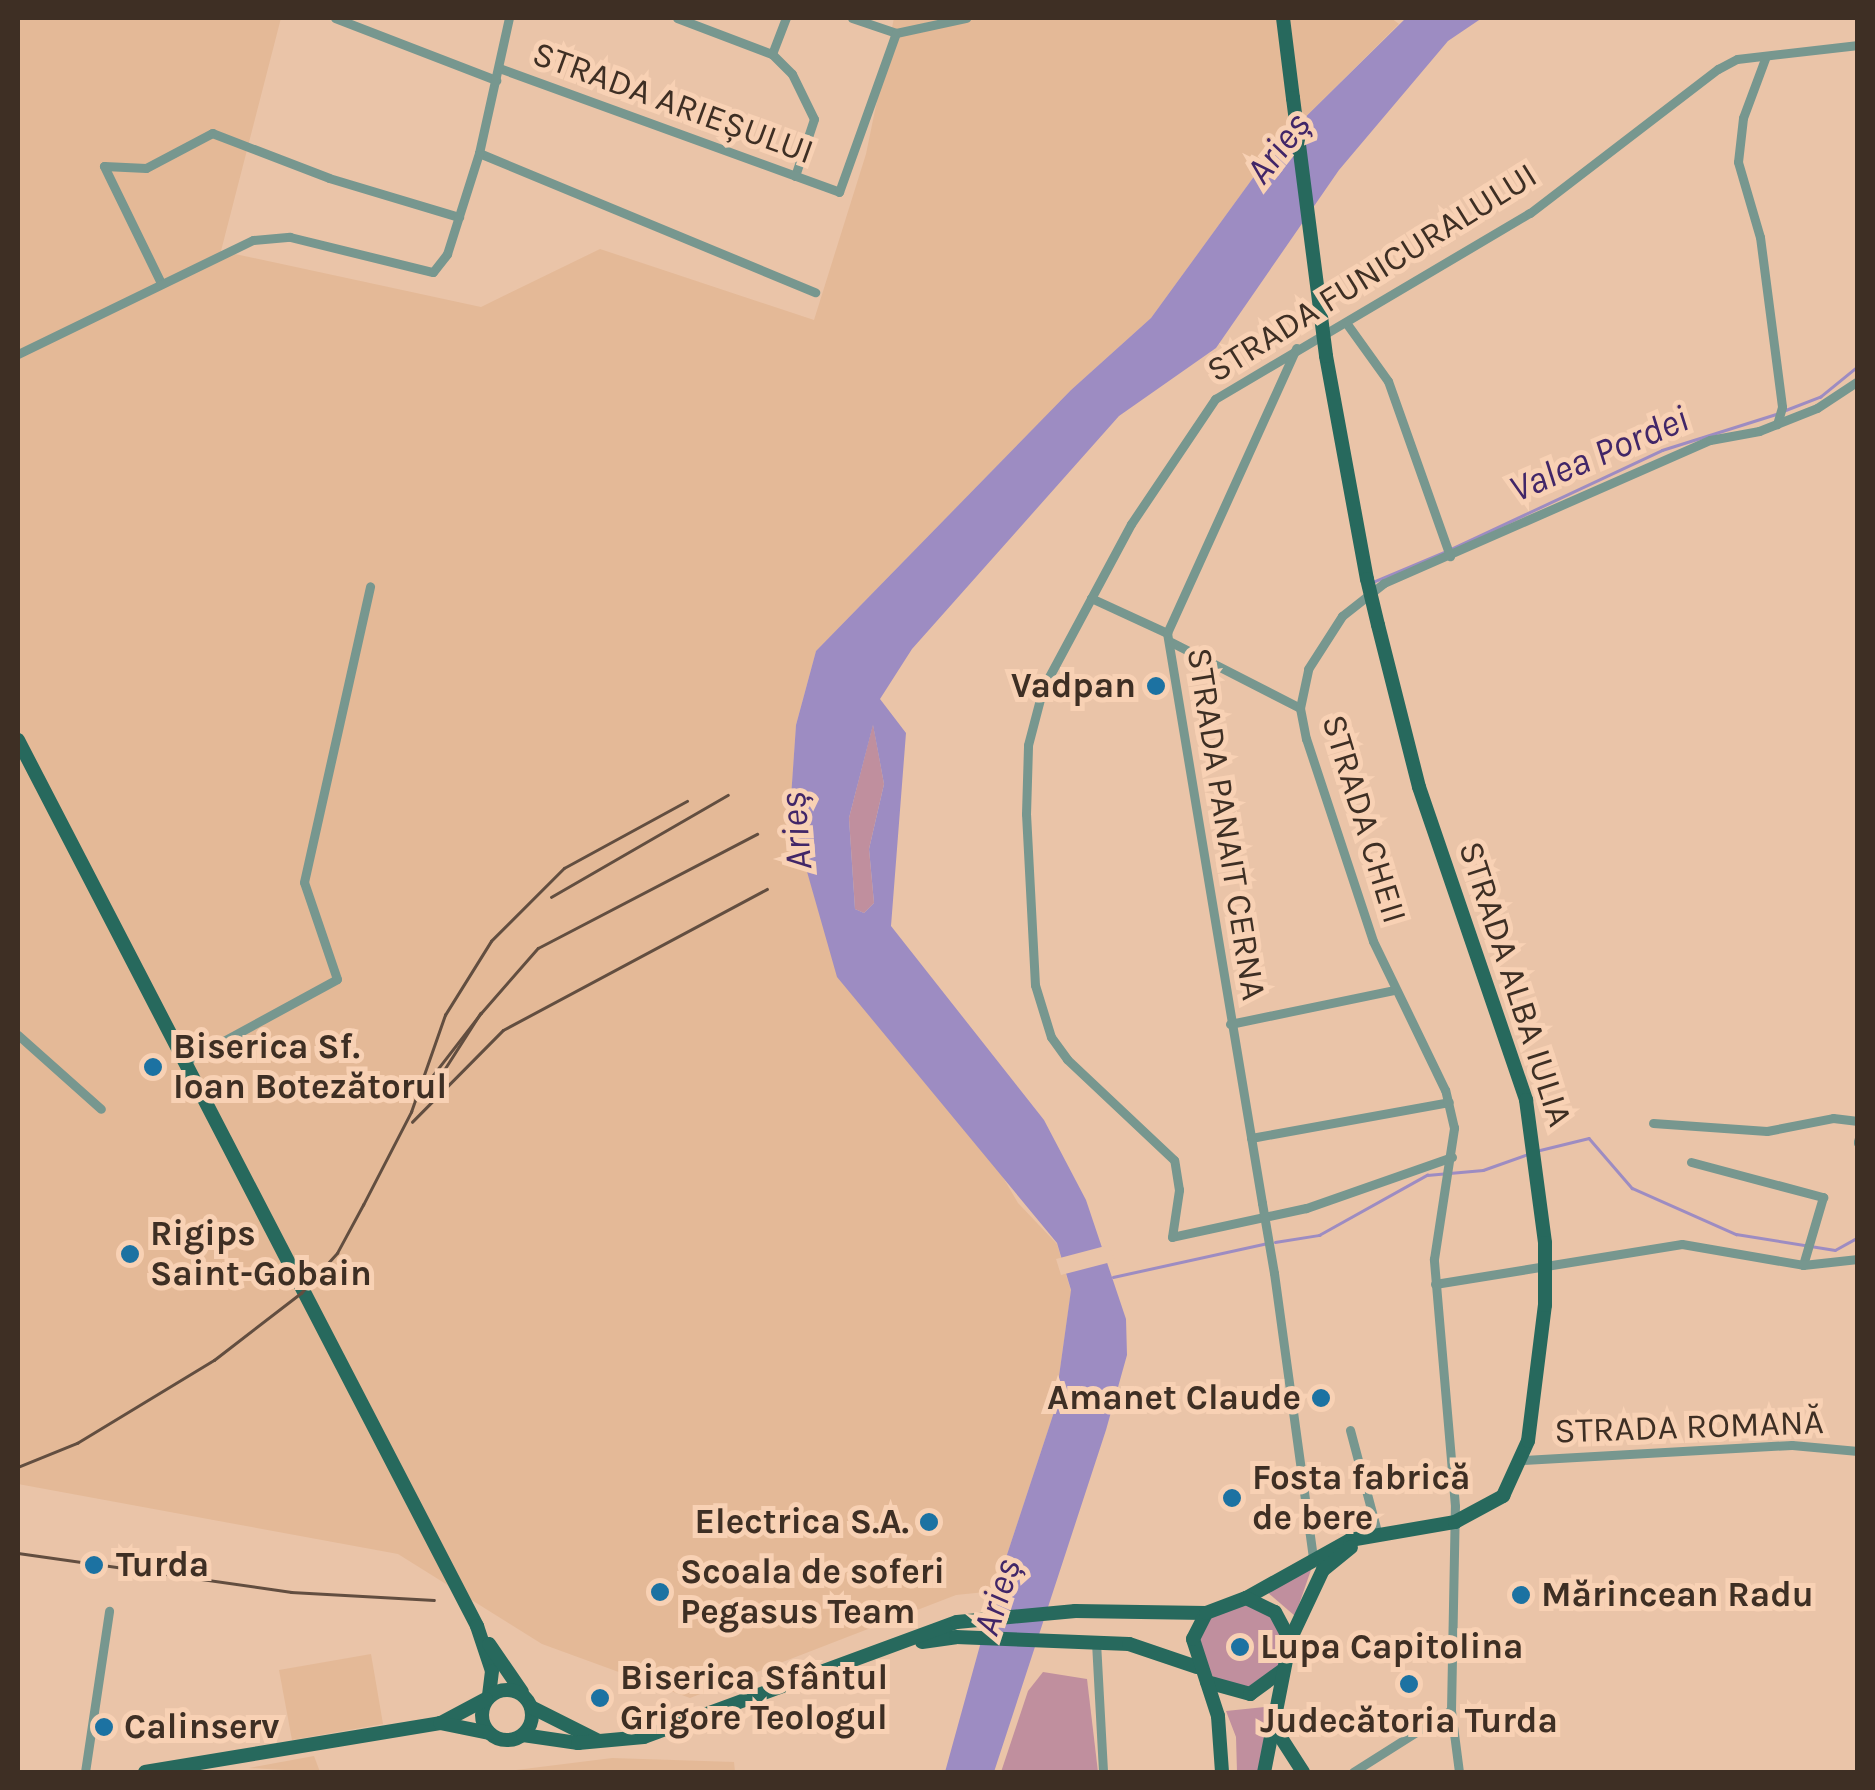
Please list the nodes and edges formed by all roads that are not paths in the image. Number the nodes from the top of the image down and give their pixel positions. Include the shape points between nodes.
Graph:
1 (334, 18) edge
2 (509, 18) edge
3 (676, 18) edge
4 (786, 18) edge
5 (852, 18) edge
6 (966, 18) edge
7 (1283, 18) edge
8 (896, 33) junction
9 (1858, 45) edge
10 (772, 54) junction
11 (1766, 56) junction
12 (499, 68) junction
13 (496, 80) junction
14 (479, 152) junction
15 (795, 176) junction
16 (459, 217) junction
17 (160, 282) junction
18 (815, 292) dead end
19 (1347, 324) junction
20 (1296, 348) junction
21 (18, 354) edge
22 (1858, 381) edge
23 (1777, 424) junction
24 (1450, 556) junction
25 (370, 586) dead end
26 (1091, 598) junction
27 (1169, 638) junction
28 (1300, 708) junction
29 (18, 740) edge
30 (1394, 990) junction
31 (1230, 1024) junction
32 (18, 1035) edge
33 (185, 1062) junction
34 (1449, 1102) junction
35 (102, 1109) dead end
36 (1858, 1121) edge
37 (1652, 1123) dead end
38 (1251, 1138) junction
39 (1451, 1162) junction
40 (1691, 1162) dead end
41 (1858, 1259) edge
42 (1804, 1265) junction
43 (1434, 1284) junction
44 (1350, 1430) dead end
45 (1858, 1451) edge
46 (1522, 1460) junction
47 (1455, 1522) junction
48 (1375, 1535) junction
49 (1313, 1559) junction
50 (1246, 1598) junction
51 (109, 1611) dead end
52 (1206, 1612) junction
53 (957, 1630) junction
54 (482, 1636) junction
55 (1290, 1640) junction
56 (1096, 1642) junction
57 (1286, 1666) junction
58 (1197, 1668) junction
59 (1207, 1681) junction
60 (488, 1698) junction
61 (530, 1704) junction
62 (1450, 1710) junction
63 (440, 1723) junction
64 (1276, 1730) junction
65 (489, 1733) junction
66 (522, 1735) junction
67 (596, 1740) junction
68 (85, 1772) edge
69 (145, 1772) edge
70 (1102, 1772) edge
71 (1222, 1772) edge
72 (1264, 1772) edge
73 (1303, 1772) edge
74 (1353, 1772) edge
75 (1460, 1772) edge

1 - 13 street
2 - 12 street
3 - 10 street
4 - 10 street
5 - 8 street
6 - 8 street
7 - 46 main road, STRADA ALBA IULIA, bridge via 1326,356 1367,579 1419,787 1526,1100 1542,1192 1546,1305 1540,1386
8 - 15 street, STRADA ARIEȘULUI via 842,190
9 - 11 street, STRADA FUNICURALULUI
10 - 15 street via 792,74 814,120
11 - 19 street, STRADA FUNICURALULUI via 1718,69 1530,213
11 - 23 street via 1743,118 1738,162 1760,237 1782,407
12 - 13 street
12 - 15 street, STRADA ARIEȘULUI
13 - 14 street
14 - 16 street
14 - 18 street
16 - 17 street via 442,265 433,272 284,236 238,243
16 - 17 street via 212,133 146,168 104,166
17 - 21 street
19 - 20 street, STRADA FUNICURALULUI
19 - 24 street via 1388,381
20 - 26 street, STRADA FUNICURALULUI via 1237,382 1194,422
20 - 27 street, STRADA PANAIT CERNA
22 - 23 street, STRADA CHEII
23 - 24 street, STRADA CHEII via 1697,445
24 - 28 street, STRADA CHEII via 1384,583 1354,604 1308,669
25 - 33 street via 304,882 336,978
26 - 27 street
26 - 39 street, STRADA FUNICURALULUI via 1043,688 1028,745 1035,986 1051,1038 1067,1059 1174,1160 1179,1190 1172,1237 1306,1208
27 - 28 street
27 - 31 street, STRADA PANAIT CERNA
28 - 30 street, STRADA CHEII via 1360,905
29 - 33 main road
30 - 31 street
30 - 34 street, STRADA CHEII
31 - 38 street, STRADA PANAIT CERNA
32 - 35 street
33 - 54 main road
34 - 38 street
34 - 39 street, STRADA CHEII
36 - 37 street via 1833,1118 1767,1131
38 - 49 street, STRADA PANAIT CERNA, bridge
39 - 43 street, STRADA CHEII
40 - 42 street via 1821,1195
41 - 42 street
42 - 43 street via 1682,1244
43 - 47 street, STRADA CHEII
44 - 48 street
45 - 46 street, STRADA ROMANĂ via 1792,1444
46 - 47 main road, STRADA ALBA IULIA via 1503,1496
47 - 48 main road, STRADA ALBA IULIA
47 - 62 street, STRADA CHEII
48 - 49 main road
48 - 55 main road via 1323,1570
49 - 50 main road
50 - 52 main road
50 - 55 main road via 1275,1612
51 - 68 street
52 - 53 main road via 1074,1611
52 - 58 main road via 1193,1639
53 - 56 main road
53 - 67 main road via 670,1729
54 - 60 main road via 493,1680
54 - 61 main road
55 - 57 main road
56 - 58 main road via 1157,1650
56 - 70 street
57 - 59 main road via 1278,1679 1250,1694
57 - 64 main road
58 - 59 main road
59 - 71 main road via 1218,1716
60 - 61 main road via 514,1690
60 - 63 main road
60 - 65 main road via 482,1720
61 - 66 main road
61 - 67 main road
62 - 74 street
62 - 75 street, STRADA CHEII
63 - 65 main road
63 - 69 main road
64 - 72 main road
64 - 73 main road
65 - 66 main road via 500,1740
66 - 67 main road

